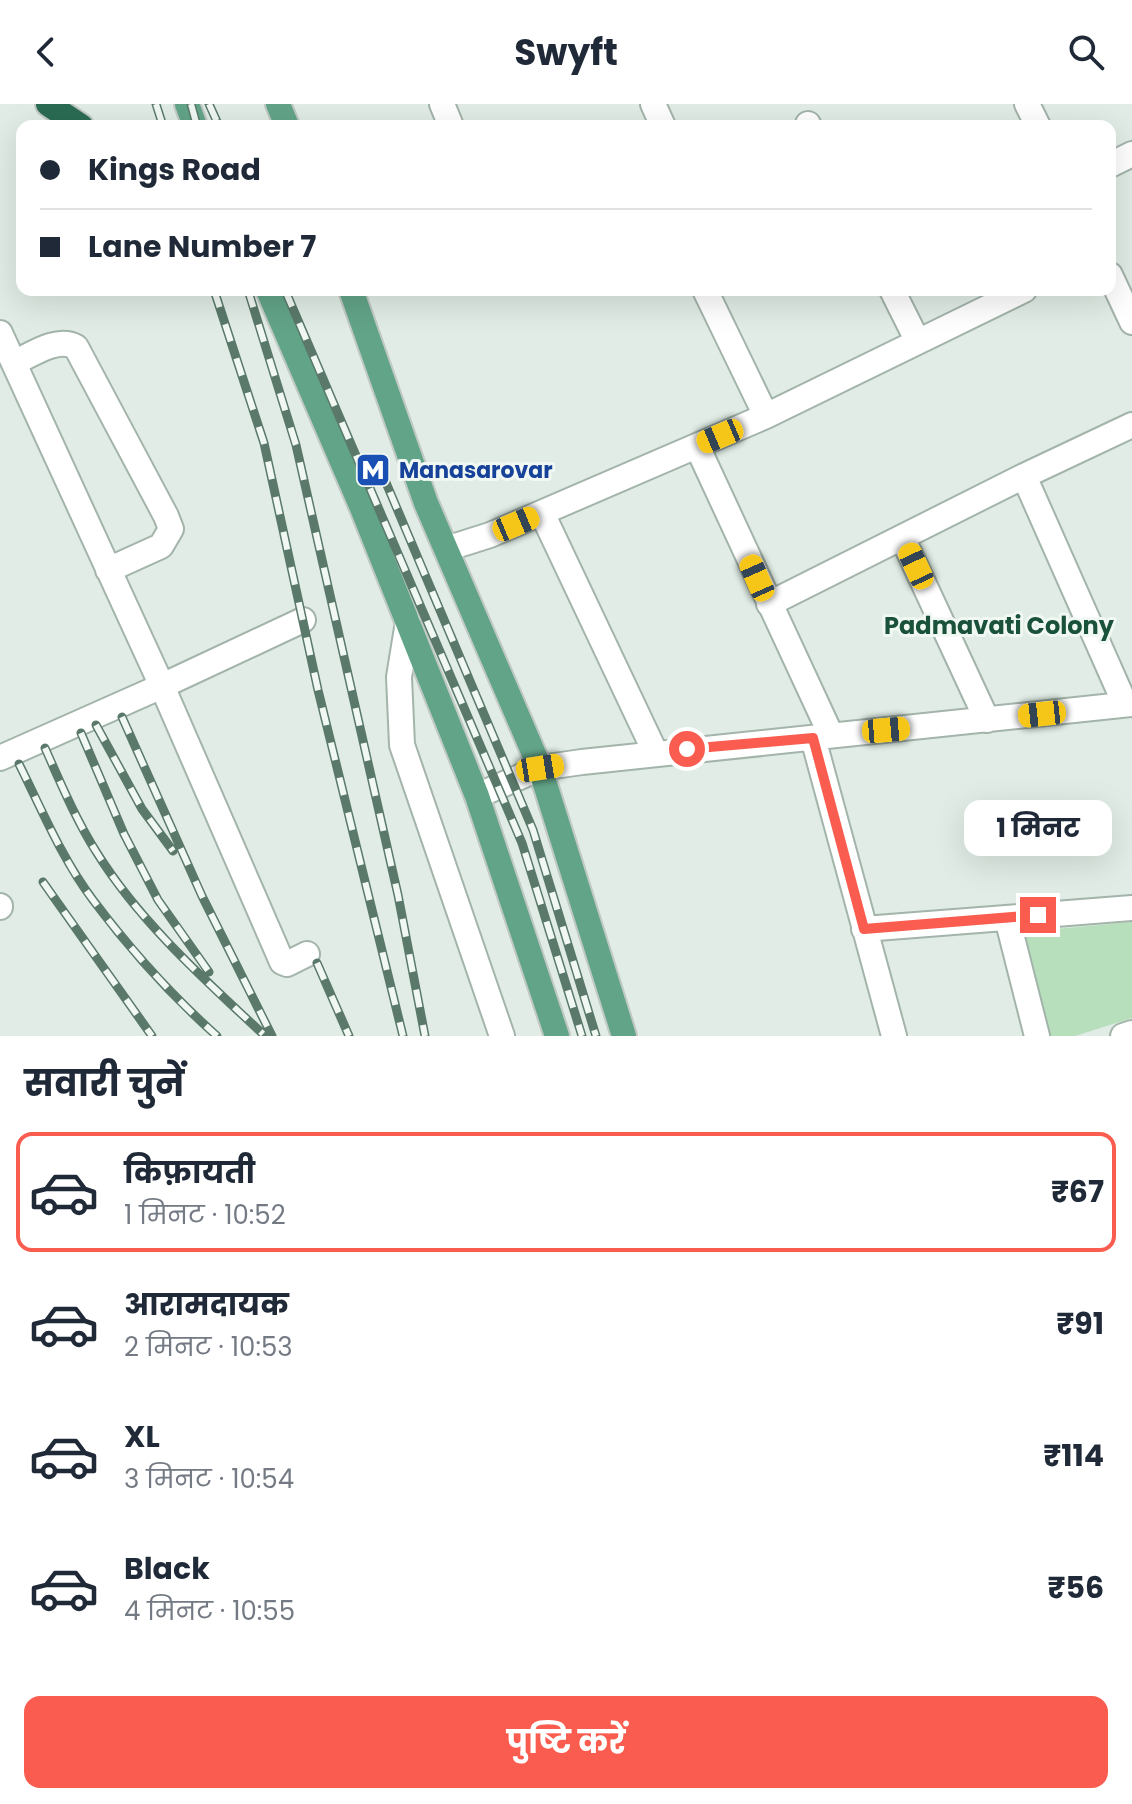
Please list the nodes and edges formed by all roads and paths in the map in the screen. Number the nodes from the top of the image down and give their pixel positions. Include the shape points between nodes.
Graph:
1 (48, 104) edge
2 (72, 120) edge
3 (1116, 288) edge
4 (271, 296) edge
5 (353, 296) edge
6 (708, 296) edge
7 (895, 296) edge
8 (1011, 296) edge
9 (1132, 322) edge
10 (0, 333) edge
11 (917, 340) junction
12 (14, 363) junction
13 (766, 416) junction
14 (1132, 425) edge
15 (697, 446) junction
16 (1024, 476) junction
17 (542, 513) junction
18 (903, 539) junction
19 (446, 549) junction
20 (108, 570) junction
21 (769, 604) junction
22 (303, 620) dead end
23 (408, 622) junction
24 (162, 686) junction
25 (1128, 704) edge
26 (987, 720) junction
27 (822, 737) junction
28 (655, 752) junction
29 (0, 758) edge
30 (540, 768) junction
31 (477, 796) junction
32 (1132, 908) edge
33 (1007, 918) junction
34 (864, 929) junction
35 (307, 954) dead end
36 (1132, 1033) edge
37 (502, 1036) edge
38 (557, 1036) edge
39 (624, 1036) edge
40 (894, 1036) edge
41 (1037, 1036) edge
42 (1123, 1036) edge

1 - 2 highway
3 - 9 street
4 - 23 main road
5 - 19 main road
6 - 13 street
7 - 11 street
8 - 11 street
10 - 12 street
11 - 13 street
12 - 20 street
12 - 20 street via 59,343 76,347 166,516 171,529 161,546
13 - 15 street
14 - 16 street
15 - 17 street
15 - 21 street
16 - 18 street
16 - 25 street
17 - 19 street
17 - 28 street
18 - 21 street
18 - 26 street
19 - 30 main road
20 - 24 street
21 - 27 street
22 - 24 street
23 - 31 main road
23 - 37 street via 399,677 402,745
24 - 29 street
24 - 35 street via 282,962
25 - 26 street
26 - 27 street
27 - 28 street
27 - 34 street
28 - 30 street
30 - 31 street
30 - 39 main road
31 - 38 main road
32 - 33 street
33 - 34 street
33 - 41 street
34 - 40 street
36 - 42 street

